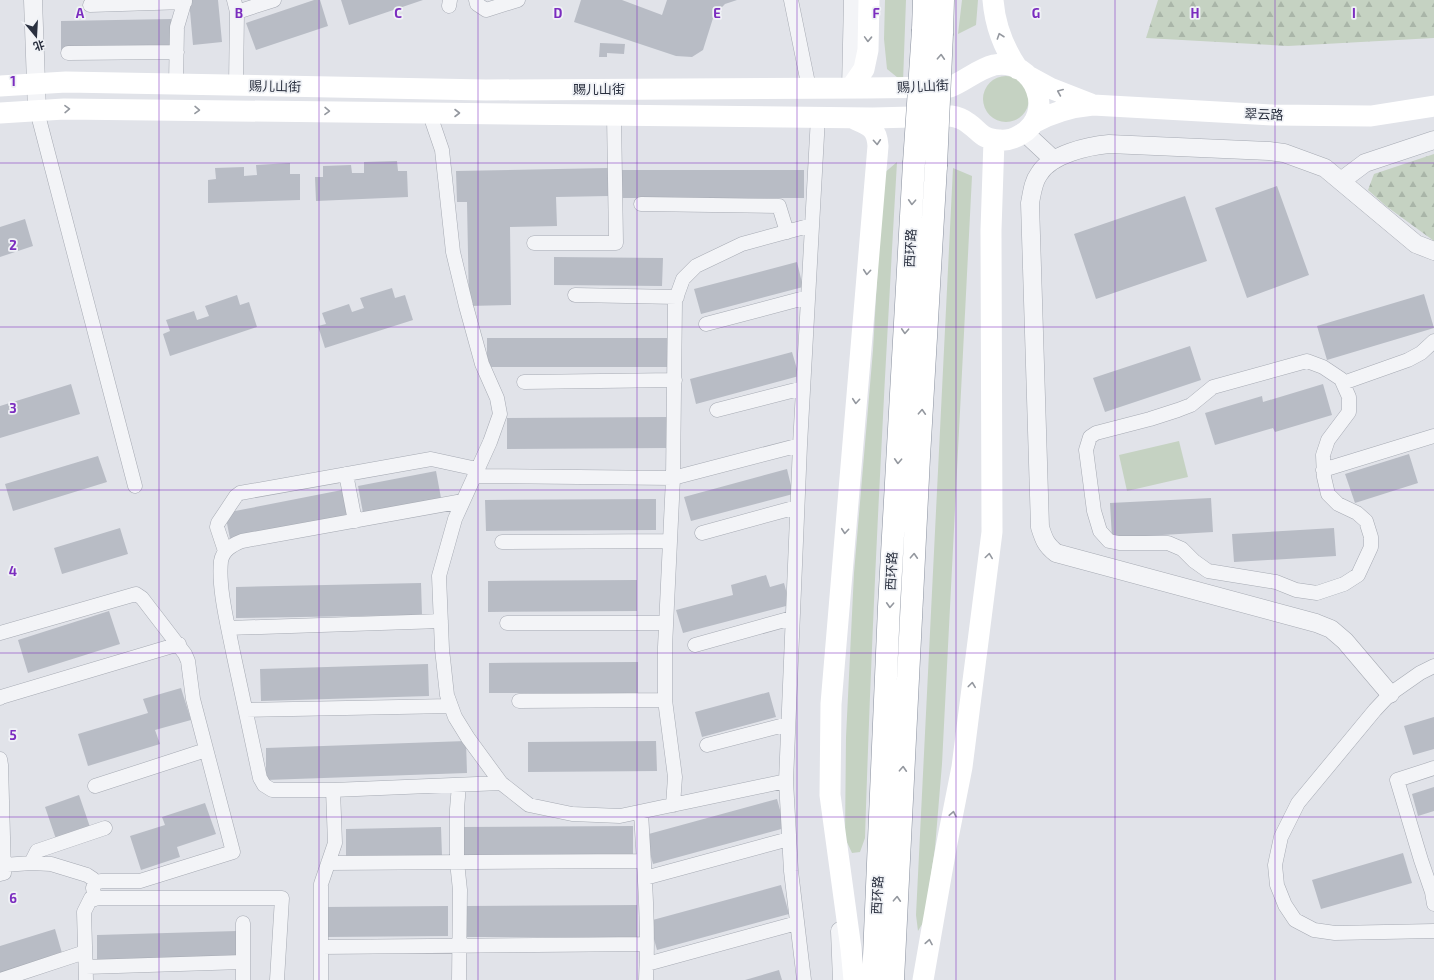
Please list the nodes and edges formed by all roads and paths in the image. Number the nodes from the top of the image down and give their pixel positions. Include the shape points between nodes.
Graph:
1 (33, 0) edge
2 (274, 0) edge
3 (476, 0) edge
4 (518, 0) edge
5 (791, 0) edge
6 (853, 0) edge
7 (870, 0) edge
8 (924, 0) edge
9 (943, 0) edge
10 (993, 0) edge
11 (185, 1) edge
12 (90, 5) dead end
13 (235, 6) edge
14 (932, 32) junction
15 (176, 52) junction
16 (68, 53) dead end
17 (1023, 72) junction
18 (35, 83) junction
19 (176, 84) junction
20 (236, 85) junction
21 (0, 86) edge
22 (809, 88) junction
23 (851, 88) junction
24 (613, 89) junction
25 (1093, 105) junction
26 (1434, 106) edge
27 (36, 111) junction
28 (428, 112) junction
29 (0, 113) edge
30 (614, 115) junction
31 (818, 117) junction
32 (851, 117) junction
33 (1029, 128) junction
34 (994, 140) junction
35 (1434, 140) edge
36 (1054, 160) junction
37 (1341, 181) junction
38 (641, 204) dead end
39 (812, 226) junction
40 (787, 232) junction
41 (534, 243) dead end
42 (1434, 251) edge
43 (575, 295) dead end
44 (677, 297) junction
45 (808, 298) junction
46 (706, 324) dead end
47 (1434, 341) edge
48 (675, 380) junction
49 (524, 382) dead end
50 (1343, 383) junction
51 (803, 388) junction
52 (718, 410) dead end
53 (1434, 436) edge
54 (800, 445) junction
55 (1323, 470) junction
56 (476, 473) junction
57 (346, 474) junction
58 (673, 478) junction
59 (135, 486) dead end
60 (463, 501) junction
61 (797, 507) junction
62 (355, 520) junction
63 (702, 532) dead end
64 (670, 541) junction
65 (502, 542) dead end
66 (225, 551) junction
67 (792, 618) junction
68 (441, 621) junction
69 (666, 622) junction
70 (507, 623) dead end
71 (228, 628) junction
72 (0, 633) edge
73 (179, 644) junction
74 (695, 644) dead end
75 (1434, 666) edge
76 (1390, 694) junction
77 (0, 698) edge
78 (666, 700) junction
79 (519, 701) dead end
80 (451, 706) junction
81 (246, 710) junction
82 (788, 724) junction
83 (707, 745) dead end
84 (206, 750) junction
85 (0, 759) edge
86 (1434, 768) edge
87 (786, 781) junction
88 (501, 783) junction
89 (459, 784) junction
90 (95, 786) dead end
91 (333, 790) junction
92 (674, 805) junction
93 (641, 812) junction
94 (105, 828) dead end
95 (789, 839) junction
96 (837, 846) junction
97 (644, 861) junction
98 (458, 862) junction
99 (31, 863) junction
100 (328, 863) junction
101 (2, 869) edge
102 (645, 878) junction
103 (95, 883) junction
104 (94, 898) junction
105 (1434, 904) edge
106 (243, 923) dead end
107 (797, 923) junction
108 (1434, 931) edge
109 (647, 944) junction
110 (460, 946) junction
111 (321, 947) junction
112 (85, 952) junction
113 (243, 962) junction
114 (646, 964) junction
115 (86, 973) edge
116 (0, 980) edge
117 (243, 980) edge
118 (277, 980) edge
119 (321, 980) edge
120 (459, 980) edge
121 (646, 980) edge
122 (804, 980) edge
123 (842, 980) edge
124 (854, 980) edge
125 (873, 980) edge
126 (893, 980) edge
127 (923, 980) edge

1 - 18 street
2 - 13 street
3 - 4 street via 477,4 486,10
5 - 22 street
6 - 23 street
7 -> 23 main road via 868,50 864,69
8 - 14 highway
9 - 14 highway
17 -> 10 main road via 1010,57 999,33
11 - 12 street
11 - 15 street via 177,26
13 - 20 street
14 -> 125 highway, 西环路, bridge via 914,163 890,599
126 -> 14 highway, 西环路, bridge via 936,166
15 - 16 street
15 - 19 street
17 - 23 main road, 赐儿山街 via 1006,65 994,66 950,87
25 -> 17 main road via 1050,88
17 - 33 main road via 1036,87 1039,99 1038,112
18 - 19 main road, 赐儿山街
18 - 21 main road, 赐儿山街
18 - 27 street
19 - 20 main road, 赐儿山街
20 - 24 main road, 赐儿山街 via 486,90
22 - 23 main road, 赐儿山街
22 - 24 main road, 赐儿山街
24 - 30 main road
25 - 26 main road, 翠云路 via 1273,115 1371,116
25 - 33 main road via 1064,109 1043,118
27 -> 28 main road, 赐儿山街 via 64,109
27 - 29 main road, 赐儿山街
27 - 59 street
28 -> 30 main road, 赐儿山街
28 - 56 street via 442,150 453,252 482,364 497,398 500,414
30 - 31 main road, 赐儿山街
30 - 41 street via 616,243
31 - 32 main road, 赐儿山街
31 - 39 street
32 - 34 main road, 赐儿山街 via 952,116 961,118 978,133
32 -> 96 main road via 874,130 878,146 831,704 830,795
33 - 34 main road via 1013,139
33 - 36 street
127 -> 34 main road via 962,767 992,532 991,230
35 - 37 street via 1365,163
36 - 37 street via 1080,149 1109,144 1269,150 1325,168
36 - 76 street via 1039,173 1030,203 1040,527 1048,547 1056,553 1331,629 1345,641
37 - 42 street via 1416,244
38 - 40 street via 779,206
39 - 40 street
39 - 45 street
40 - 44 street via 742,244 696,266 684,279
43 - 44 street
44 - 48 street
45 - 46 street
45 - 51 street
47 - 50 street via 1422,353 1408,360
48 - 49 street
48 - 58 street
50 - 55 street via 1349,397 1349,412 1328,440 1322,455
50 - 55 street via 1323,367 1306,361 1212,387 1191,405 1150,420 1096,433 1090,437 1086,450 1094,511 1100,530 1109,541 1168,543 1182,549 1208,571 1276,582 1296,590 1317,593 1344,584 1358,575 1371,547 1366,521 1357,513 1338,504 1328,494
51 - 52 street
51 - 54 street
53 - 55 street
54 - 58 street
54 - 61 street
56 - 57 street via 431,459
56 - 58 street
56 - 60 street
57 - 62 street
57 - 66 street via 240,493 218,523
58 - 64 street
60 - 62 street
60 - 68 street via 455,519 439,576
61 - 63 street
61 - 67 street
62 - 66 street via 242,541
64 - 65 street
64 - 69 street
66 - 71 street via 221,560 222,586
67 - 74 street
67 - 82 street
68 - 71 street
68 - 80 street via 446,687
69 - 70 street
69 - 78 street
71 - 81 street
72 - 73 street via 136,594
73 - 77 street
73 - 84 street via 188,661 193,699
75 - 76 street via 1420,672
76 - 108 street via 1298,803 1281,837 1275,865 1277,885 1285,905 1295,920 1314,930 1335,933
78 - 79 street
78 - 92 street via 675,777
80 - 81 street
80 - 88 street via 455,718
81 - 91 street via 260,778 264,784 272,790
82 - 83 street
82 - 87 street
84 - 90 street
84 - 103 street via 233,852 140,881
85 - 101 street
86 - 105 street via 1397,780
87 - 92 street
87 - 95 street
88 - 89 street
88 - 93 street via 529,805 572,814 620,816
89 - 91 street
89 - 98 street
91 - 100 street via 334,843
92 - 93 street
93 - 97 street
94 - 99 street via 37,851
95 - 102 street
95 - 107 street
96 - 123 street
96 - 124 main road
97 - 98 street
97 - 102 street
98 - 100 street
98 - 110 street
99 - 101 street
99 - 103 street via 51,864 87,875
100 - 111 street via 321,884
102 - 109 street
103 - 104 street
104 - 112 street via 91,898 84,912
104 - 118 street via 282,898
106 - 113 street
107 - 114 street
107 - 122 street
109 - 110 street
109 - 114 street
110 - 111 street
110 - 120 street
111 - 119 street
112 - 115 street
112 - 116 street
113 - 115 street
113 - 117 street
114 - 121 street

